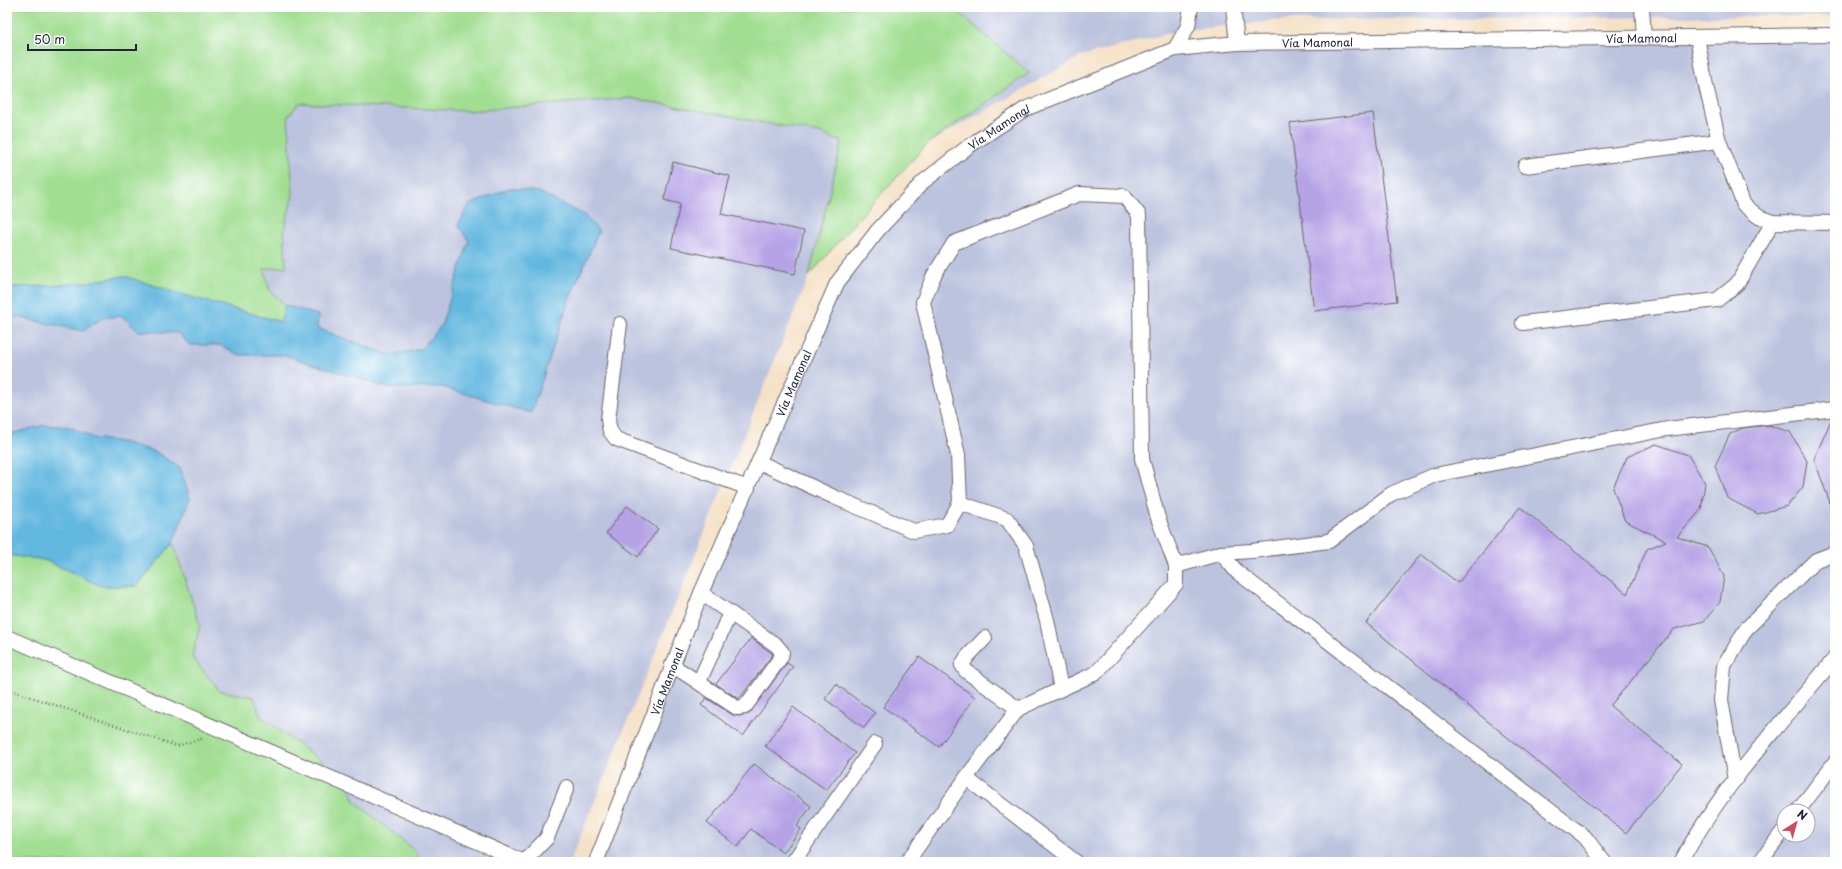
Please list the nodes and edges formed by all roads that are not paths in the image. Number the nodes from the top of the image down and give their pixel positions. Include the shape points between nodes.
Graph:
1 (1191, 7) edge
2 (1233, 7) edge
3 (1642, 7) edge
4 (1835, 35) edge
5 (1697, 37) junction
6 (1644, 38) junction
7 (1237, 43) junction
8 (1175, 50) junction
9 (1719, 140) junction
10 (1525, 166) dead end
11 (1773, 222) junction
12 (1835, 223) edge
13 (1523, 323) dead end
14 (620, 324) dead end
15 (1835, 409) edge
16 (759, 462) junction
17 (748, 488) junction
18 (960, 503) junction
19 (1221, 553) junction
20 (1835, 553) edge
21 (1176, 566) junction
22 (701, 593) junction
23 (730, 613) junction
24 (7, 636) edge
25 (985, 638) dead end
26 (1835, 658) edge
27 (672, 665) junction
28 (699, 682) junction
29 (1061, 690) junction
30 (1018, 709) junction
31 (875, 744) dead end
32 (1835, 762) edge
33 (966, 778) junction
34 (1735, 780) junction
35 (567, 787) dead end
36 (1804, 803) edge
37 (1776, 841) edge
38 (524, 862) edge
39 (596, 862) edge
40 (793, 862) edge
41 (907, 862) edge
42 (1076, 862) edge
43 (1604, 862) edge
44 (1681, 862) edge
45 (1760, 862) edge

1 - 8 street via 1188,26
2 - 7 street
3 - 6 street
4 - 5 street, Vía Mamonal
5 - 6 street, Vía Mamonal
5 - 9 street
6 - 7 street, Vía Mamonal
7 - 8 street, Vía Mamonal
8 - 16 street, Vía Mamonal via 1025,109 969,146 922,182 878,230 837,283
9 - 10 street
9 - 11 street via 1744,204 1759,217
11 - 12 street
11 - 13 street via 1737,284 1717,300
14 - 17 street via 608,420 610,431 616,439
15 - 19 street via 1667,429 1435,475 1391,494 1329,541
16 - 17 street, Vía Mamonal
16 - 18 street via 914,531 947,525
17 - 22 street, Vía Mamonal
18 - 21 street via 958,455 923,302 934,275 954,243 1079,194 1124,196 1139,215 1142,459 1158,518
18 - 29 street via 1007,519 1026,546 1047,620
19 - 21 street
19 - 43 street via 1237,572 1585,837
20 - 34 street via 1816,560 1746,629 1724,666 1721,700
21 - 29 street via 1176,584 1096,673
22 - 23 street
22 - 27 street, Vía Mamonal
23 - 28 street
23 - 28 street via 776,645 782,652 781,657 742,708 737,708
24 - 38 street
25 - 30 street via 962,665 966,672
26 - 34 street
27 - 28 street
27 - 39 street, Vía Mamonal
29 - 30 street
30 - 33 street
31 - 40 street
32 - 36 street
33 - 41 street
33 - 42 street
34 - 44 street
35 - 38 street via 547,838
37 - 45 street

